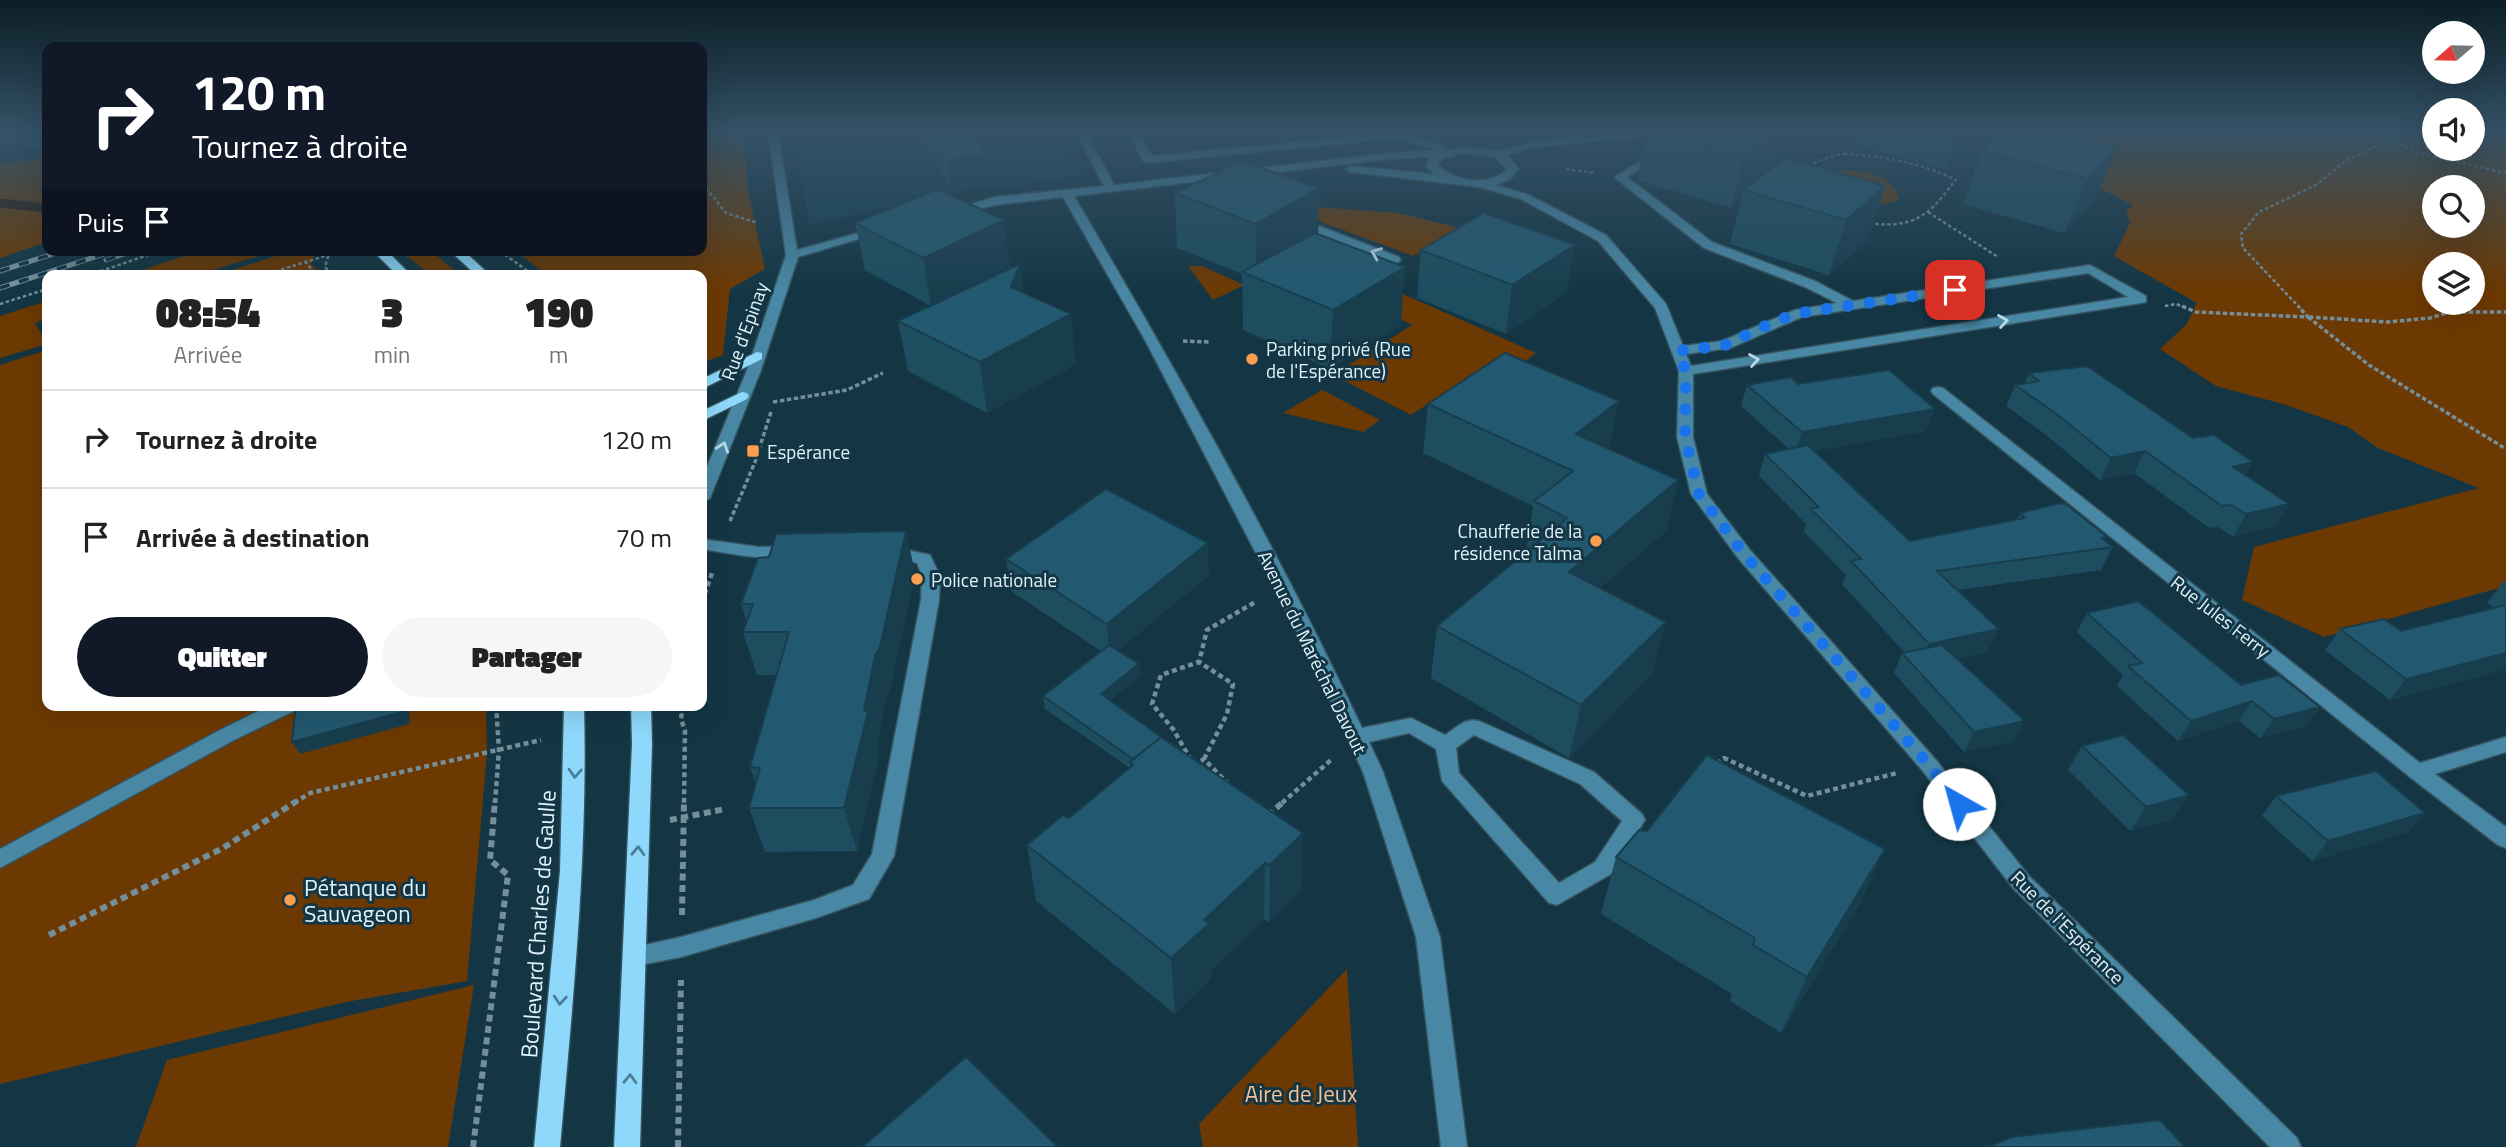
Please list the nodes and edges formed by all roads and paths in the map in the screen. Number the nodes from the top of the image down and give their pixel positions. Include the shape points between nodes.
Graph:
1 (781, 186) edge
2 (1109, 186) edge
3 (1143, 186) edge
4 (1487, 186) edge
5 (1518, 186) edge
6 (1631, 186) edge
7 (1784, 186) edge
8 (1951, 186) edge
9 (2315, 186) edge
10 (707, 189) edge
11 (1111, 189) junction
12 (1067, 194) junction
13 (1525, 197) junction
14 (1928, 212) junction
15 (1281, 215) edge
16 (935, 216) edge
17 (787, 223) junction
18 (896, 227) edge
19 (792, 255) junction
20 (145, 256) edge
21 (318, 256) edge
22 (384, 256) edge
23 (462, 256) edge
24 (507, 256) edge
25 (306, 260) junction
26 (104, 270) edge
27 (278, 270) edge
28 (311, 270) edge
29 (400, 270) edge
30 (478, 270) edge
31 (526, 270) edge
32 (2031, 278) junction
33 (1361, 281) edge
34 (42, 291) edge
35 (0, 304) edge
36 (2176, 304) dead end
37 (1852, 306) junction
38 (2506, 312) edge
39 (2308, 317) junction
40 (1678, 351) junction
41 (757, 356) junction
42 (1686, 371) junction
43 (883, 373) dead end
44 (707, 383) edge
45 (1938, 391) dead end
46 (742, 396) junction
47 (790, 400) dead end
48 (707, 414) edge
49 (2506, 449) edge
50 (707, 485) edge
51 (707, 545) edge
52 (868, 550) edge
53 (813, 551) edge
54 (717, 560) dead end
55 (1282, 586) junction
56 (707, 588) edge
57 (1199, 662) junction
58 (277, 711) edge
59 (496, 711) edge
60 (574, 711) edge
61 (641, 711) edge
62 (682, 711) edge
63 (681, 719) dead end
64 (575, 733) junction
65 (1356, 737) junction
66 (2506, 744) edge
67 (1447, 745) junction
68 (499, 750) junction
69 (1204, 758) junction
70 (1929, 765) junction
71 (1194, 766) junction
72 (1715, 767) edge
73 (2417, 772) junction
74 (1183, 774) edge
75 (1237, 794) edge
76 (725, 808) dead end
77 (666, 820) dead end
78 (1262, 820) edge
79 (2506, 839) edge
80 (0, 859) edge
81 (49, 935) dead end
82 (635, 956) junction
83 (473, 1147) edge
84 (547, 1147) edge
85 (628, 1147) edge
86 (1454, 1147) edge
87 (2288, 1147) edge

1 - 17 street
2 - 11 street
3 - 11 street
4 - 13 street, Rue de l'Espérance
5 - 13 street, Rue de l'Espérance
6 - 37 street via 1708,245 1810,284
7 - 14 path via 1783,198 1881,226 1905,225
8 - 14 path
9 - 39 path via 2259,212 2241,234 2243,248
10 - 17 path via 726,213 764,225
11 - 12 street
12 - 16 street via 995,201
12 - 55 street, Avenue du Maréchal Davout via 1152,340
13 - 40 street, Rue de l'Espérance via 1602,238 1661,307
14 - 32 path
33 -> 15 street via 1395,260 1333,241
17 - 19 street
18 - 19 street
19 - 41 street, Rue d'Epinay
20 - 26 path
21 - 25 path
22 - 29 main road
23 - 30 main road
24 - 31 path
25 - 27 path
25 - 28 path
32 - 37 street
42 -> 32 street via 2141,299 2090,269
34 - 35 path
36 - 39 path via 2196,312
37 - 40 street via 1800,313 1725,345
38 - 39 path via 2450,312 2387,321
39 - 49 path via 2369,365
40 - 42 street, Rue de l'Espérance
41 - 44 main road
41 - 46 street, Rue d'Epinay
42 - 70 street, Rue de l'Espérance via 1685,437 1699,494 1744,554
43 - 47 path via 847,390
45 - 73 street, Rue Jules Ferry
46 - 48 main road
50 -> 46 street, Rue d'Epinay
51 - 53 street via 759,552
52 - 82 street via 924,559 931,576 883,856 861,892 816,909
54 - 56 path
55 - 57 path via 1207,630
55 - 65 street, Avenue du Maréchal Davout
57 - 69 path via 1233,684 1227,714
57 - 71 path via 1161,674 1152,704
58 - 80 street
59 - 68 path
60 - 64 main road, Boulevard Charles de Gaulle
82 -> 61 main road
62 - 63 path
64 - 68 path
64 -> 84 main road, Boulevard Charles de Gaulle via 568,915
65 - 67 street via 1411,726
65 - 78 path
65 - 86 street, Avenue du Maréchal Davout via 1373,772 1428,937
66 - 73 street
67 - 67 street via 1449,775 1557,896 1603,868 1634,820 1587,778 1472,726
68 - 81 path via 310,793 223,848
68 - 83 path via 489,860 508,875
69 - 71 path
69 - 75 path
70 - 72 path via 1807,796 1724,758
70 - 87 street, Rue de l'Espérance via 2021,883
71 - 74 path
73 - 79 street, Rue Jules Ferry
76 - 77 path
85 -> 82 main road

